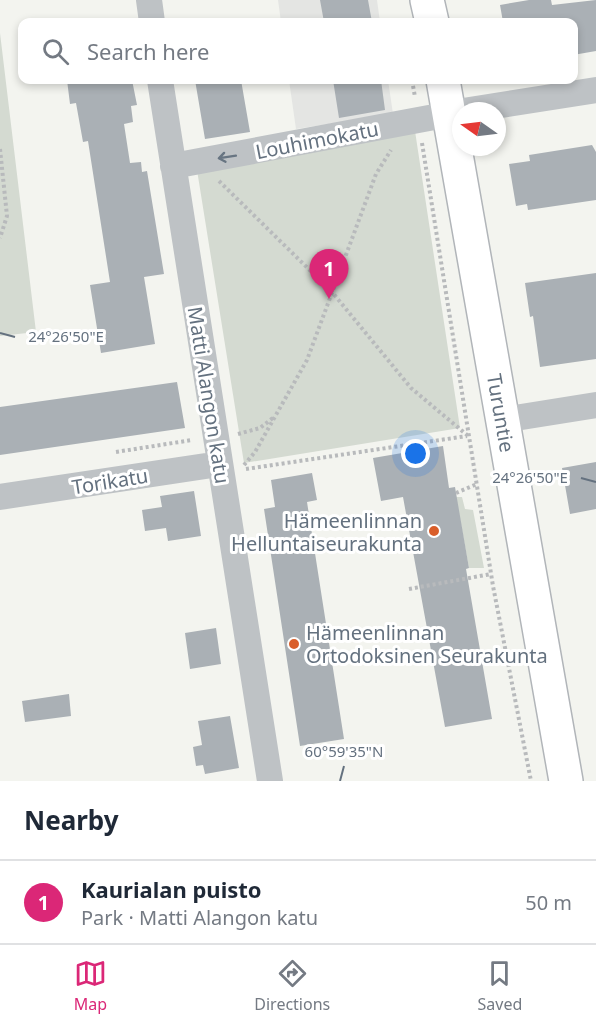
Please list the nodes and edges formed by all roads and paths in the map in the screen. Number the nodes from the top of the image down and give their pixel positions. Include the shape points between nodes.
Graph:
1 (149, 0) edge
2 (427, 0) edge
3 (151, 18) edge
4 (431, 18) edge
5 (161, 84) edge
6 (444, 84) edge
7 (596, 90) edge
8 (448, 114) edge
9 (0, 149) edge
10 (185, 164) junction
11 (0, 238) edge
12 (332, 292) junction
13 (596, 405) edge
14 (275, 417) junction
15 (503, 420) junction
16 (234, 435) dead end
17 (467, 436) junction
18 (230, 467) junction
19 (477, 484) junction
20 (456, 493) dead end
21 (0, 496) edge
22 (491, 574) junction
23 (409, 589) dead end
24 (270, 781) edge
25 (531, 781) edge
26 (566, 781) edge

1 - 3 street
2 - 4 main road
5 - 10 street, Matti Alangon katu
6 - 8 main road, Turuntie
7 - 8 street, Louhimokatu
8 -> 10 street, Louhimokatu
8 - 12 path via 387,154
8 - 15 main road, Turuntie
8 - 17 path, Turuntie
9 - 11 path via 7,216
10 - 12 path
10 - 18 street, Matti Alangon katu
12 - 14 path via 307,360
12 - 17 path via 411,388
13 - 15 street
14 - 16 path via 260,428
14 - 18 path via 255,452
15 - 26 main road, Turuntie
17 - 18 path
17 - 19 path, Turuntie
18 - 21 street, Torikatu
18 - 24 street, Matti Alangon katu
19 - 20 path
19 - 22 path, Turuntie
22 - 23 path
22 - 25 path, Turuntie

